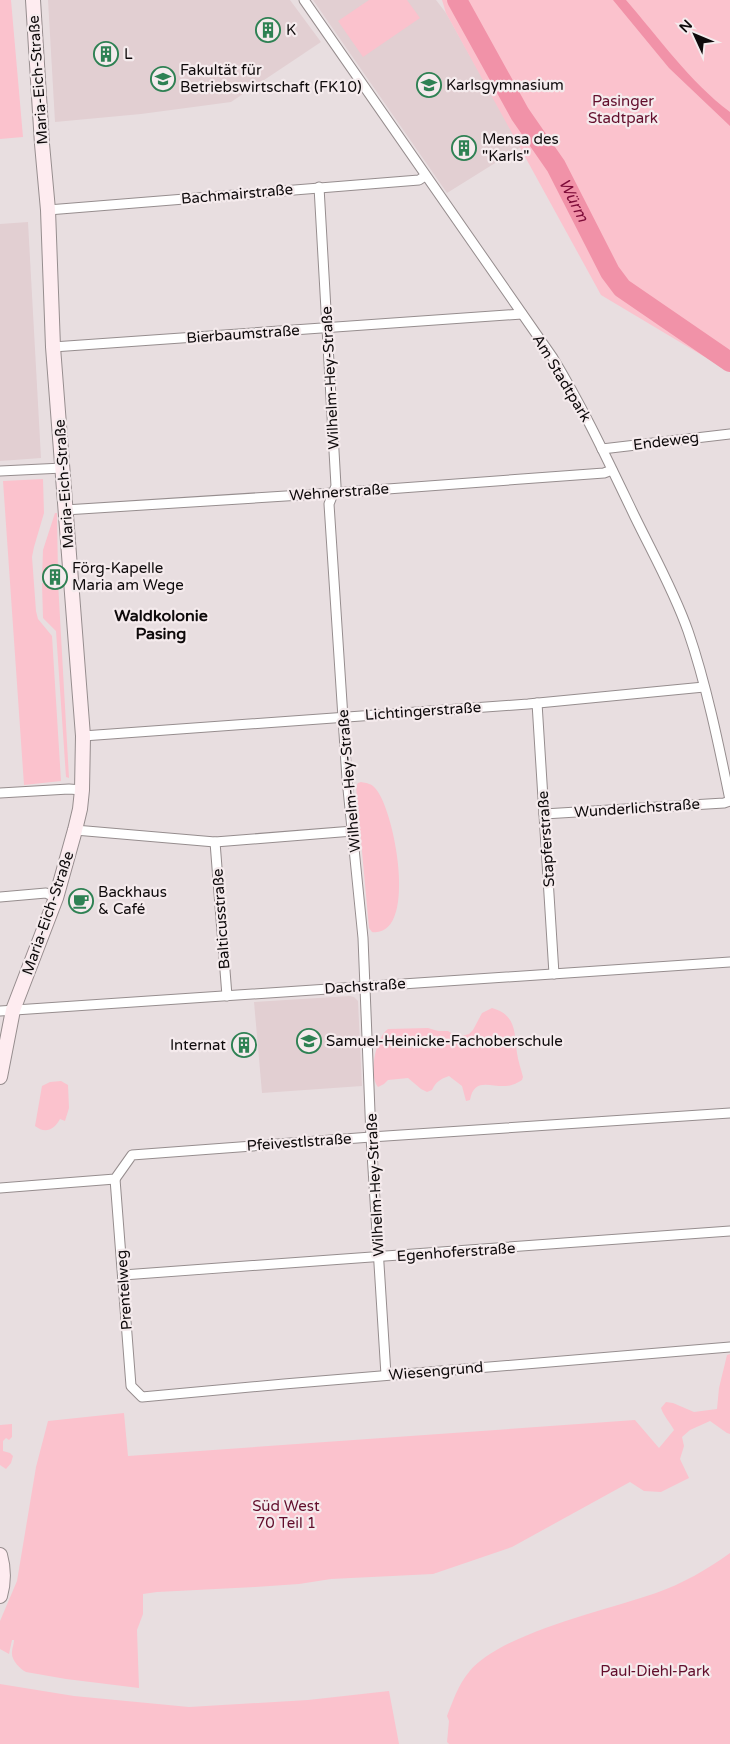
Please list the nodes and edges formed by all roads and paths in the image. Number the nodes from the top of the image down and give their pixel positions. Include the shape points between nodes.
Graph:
1 (33, 0) edge
2 (304, 0) edge
3 (425, 176) junction
4 (319, 187) junction
5 (48, 210) junction
6 (522, 314) junction
7 (326, 328) junction
8 (53, 347) junction
9 (730, 434) edge
10 (602, 449) junction
11 (63, 468) junction
12 (612, 470) junction
13 (0, 471) edge
14 (333, 493) junction
15 (65, 510) junction
16 (704, 688) junction
17 (537, 703) junction
18 (343, 716) junction
19 (83, 736) junction
20 (82, 790) junction
21 (0, 794) edge
22 (730, 801) edge
23 (544, 814) junction
24 (75, 830) junction
25 (353, 831) junction
26 (215, 842) junction
27 (0, 897) edge
28 (56, 898) junction
29 (730, 962) edge
30 (554, 974) junction
31 (365, 986) junction
32 (227, 996) junction
33 (6, 1010) edge
34 (0, 1076) edge
35 (730, 1113) edge
36 (371, 1136) junction
37 (115, 1179) junction
38 (0, 1188) edge
39 (730, 1231) edge
40 (379, 1258) junction
41 (123, 1276) junction
42 (730, 1347) edge
43 (386, 1375) junction
44 (142, 1397) joint
45 (0, 1555) edge
46 (0, 1596) edge

1 - 5 street, Maria-Eich-Straße
2 - 3 street, Am Stadtpark
3 - 4 street, Bachmairstraße via 419,180
3 - 6 street, Am Stadtpark
4 - 5 street, Bachmairstraße
4 - 7 street, Wilhelm-Hey-Straße
5 - 8 street, Maria-Eich-Straße
6 - 7 street, Bierbaumstraße
6 - 10 street, Am Stadtpark via 564,375
7 - 8 street, Bierbaumstraße
7 - 14 street, Wilhelm-Hey-Straße via 336,486
8 - 11 street, Maria-Eich-Straße
9 - 10 street, Endeweg
10 - 12 street, Am Stadtpark
11 - 13 street
11 - 15 street, Maria-Eich-Straße
12 - 14 street, Wehnerstraße
12 - 16 street, Am Stadtpark via 684,622
14 - 15 street, Wehnerstraße
14 - 18 street, Wilhelm-Hey-Straße via 329,504
15 - 19 street, Maria-Eich-Straße
16 - 17 street, Lichtingerstraße
16 - 22 street, Am Stadtpark
17 - 18 street, Lichtingerstraße
17 - 23 street, Stapferstraße
18 - 19 street, Lichtingerstraße
18 - 25 street, Wilhelm-Hey-Straße
19 - 20 street, Maria-Eich-Straße
20 - 21 street
20 - 24 street, Maria-Eich-Straße
22 - 23 street, Wunderlichstraße
23 - 30 street, Stapferstraße
24 - 26 street
24 - 28 street, Maria-Eich-Straße
25 - 26 street
25 - 31 street, Wilhelm-Hey-Straße
26 - 32 street, Balticusstraße
27 - 28 street via 46,893
28 - 33 street, Maria-Eich-Straße
29 - 30 street, Dachstraße
30 - 31 street, Dachstraße
31 - 32 street, Dachstraße
31 - 36 street, Wilhelm-Hey-Straße
32 - 33 street, Dachstraße
33 - 34 street, Maria-Eich-Straße
35 - 36 street, Pfeivestlstraße
36 - 37 street, Pfeivestlstraße via 132,1155
36 - 40 street, Wilhelm-Hey-Straße
37 - 38 street
37 - 41 street, Prentelweg
39 - 40 street, Egenhoferstraße
40 - 41 street, Egenhoferstraße
40 - 43 street, Wilhelm-Hey-Straße
41 - 44 street, Prentelweg via 131,1386
42 - 43 street, Wiesengrund
43 - 44 street, Wiesengrund
45 - 46 street via 3,1566

